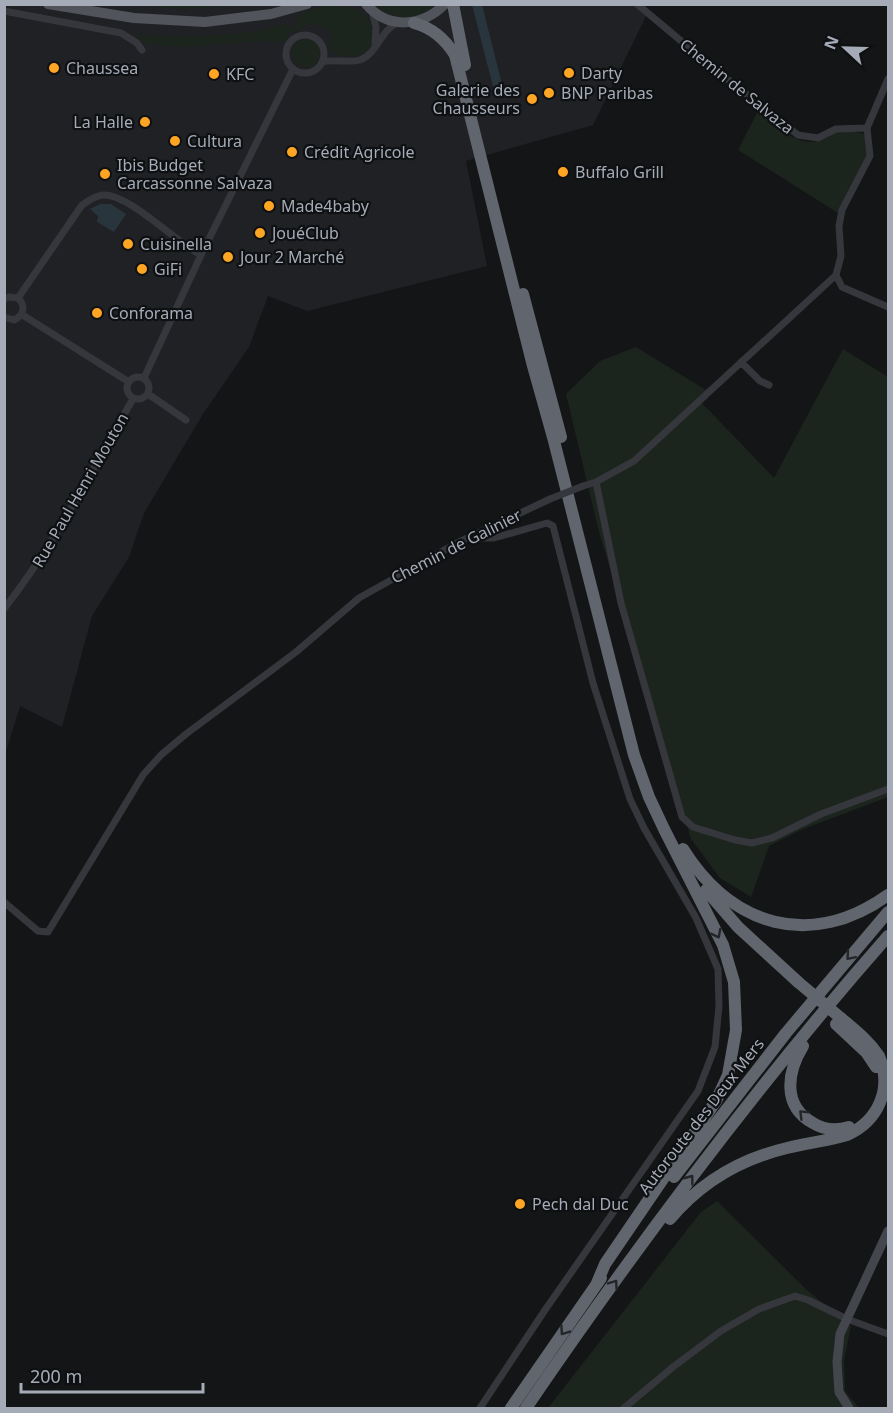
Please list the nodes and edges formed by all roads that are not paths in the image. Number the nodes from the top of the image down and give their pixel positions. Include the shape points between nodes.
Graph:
1 (48, 4) edge
2 (445, 4) edge
3 (453, 4) edge
4 (637, 4) edge
5 (305, 5) edge
6 (367, 7) edge
7 (4, 11) edge
8 (397, 23) junction
9 (414, 23) junction
10 (374, 47) junction
11 (142, 50) dead end
12 (324, 52) junction
13 (335, 59) junction
14 (322, 62) junction
15 (295, 70) junction
16 (888, 80) edge
17 (867, 128) junction
18 (201, 255) junction
19 (836, 275) junction
20 (18, 298) junction
21 (4, 299) edge
22 (888, 307) edge
23 (21, 314) junction
24 (5, 318) edge
25 (741, 362) junction
26 (144, 378) junction
27 (129, 382) junction
28 (769, 385) dead end
29 (148, 394) junction
30 (134, 399) junction
31 (186, 420) dead end
32 (596, 482) junction
33 (468, 538) junction
34 (4, 609) edge
35 (888, 789) edge
36 (683, 856) junction
37 (888, 895) edge
38 (4, 902) edge
39 (888, 912) edge
40 (888, 936) edge
41 (821, 1014) junction
42 (839, 1022) junction
43 (888, 1231) edge
44 (631, 1260) junction
45 (597, 1283) junction
46 (847, 1319) junction
47 (888, 1334) edge
48 (480, 1408) edge
49 (511, 1408) edge
50 (526, 1408) edge
51 (624, 1408) edge
52 (849, 1408) edge

1 - 5 main road via 134,18 195,22 260,16
2 - 9 main road
3 - 36 highway via 469,81 627,702 651,784
4 - 17 street, Chemin de Salvaza via 798,135 818,138 836,129
6 - 8 main road
6 - 10 street via 376,27
7 - 11 street via 121,33
8 - 9 main road
8 - 10 street via 387,28
9 - 36 highway via 438,34 455,55 634,755 649,797
10 - 13 street via 362,59
12 - 13 street
12 - 14 street
12 - 15 street via 313,37 297,37 286,52
13 - 14 street
14 - 15 street via 312,72
15 - 18 street
16 - 17 street
17 - 19 street via 870,156 842,210 841,256
18 - 20 street via 121,200 105,195 92,198 82,205
18 - 26 street
19 - 22 street via 842,287
19 - 25 street, Chemin de Galinier
20 - 21 street
20 - 23 street via 23,306
23 - 24 street via 14,320
23 - 27 street
25 - 28 street
25 - 32 street, Chemin de Galinier via 634,461
26 - 27 street via 136,377
26 - 29 street via 149,385
27 - 30 street via 126,390
29 - 30 street
29 - 31 street
30 - 34 street, Rue Paul Henri Mouton via 42,558
32 - 33 street, Chemin de Galinier, bridge
32 - 35 street via 621,603 682,817 693,827 752,843
33 - 38 street, Chemin de Galinier via 359,598 296,652 161,755 143,775 48,932 38,931
33 - 48 street via 494,538 547,523 553,526 616,759 644,828 696,918 718,969 719,1006 715,1047 698,1091
36 - 37 highway via 730,903 780,924 812,925 843,919
36 - 42 highway, bridge via 720,908
36 -> 45 highway via 730,965 735,998 734,1044 728,1075 716,1101 605,1264
39 -> 45 highway, Autoroute des Deux Mers via 786,1032
40 - 41 highway, Autoroute des Deux Mers
42 -> 41 highway via 872,1059 880,1086 876,1102 864,1117 848,1127 831,1130 800,1114 789,1085 792,1066
44 -> 41 highway, Autoroute des Deux Mers via 719,1141
42 - 44 highway via 867,1041 884,1065 887,1086 873,1118 847,1135 765,1153 733,1166 689,1198 646,1249
43 - 46 main road
50 -> 44 highway, Autoroute des Deux Mers
45 -> 49 highway, Autoroute des Deux Mers
46 - 47 street
46 - 51 street via 795,1296 759,1309 721,1331
46 - 52 main road via 840,1335 837,1362 839,1392

